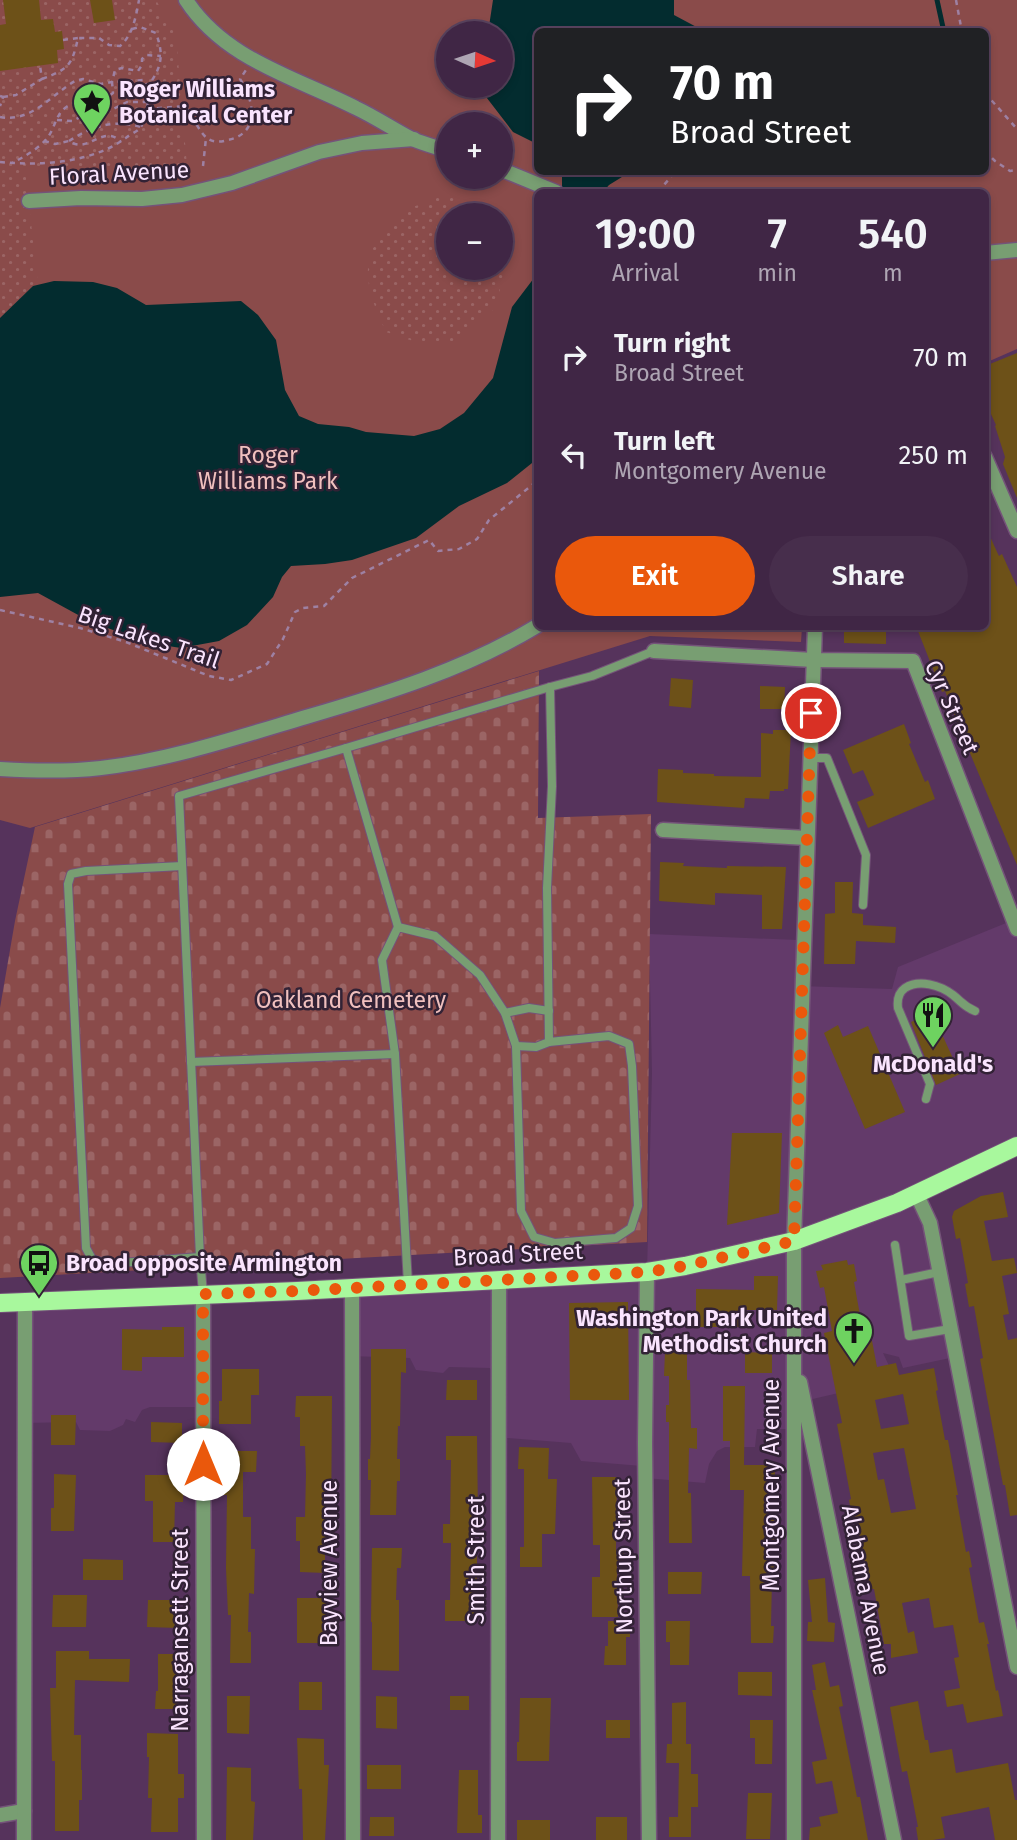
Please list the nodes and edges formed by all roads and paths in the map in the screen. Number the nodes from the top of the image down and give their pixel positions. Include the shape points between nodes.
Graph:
1 (139, 0) edge
2 (186, 0) edge
3 (956, 0) edge
4 (961, 28) edge
5 (132, 29) junction
6 (78, 38) junction
7 (63, 40) dead end
8 (161, 56) junction
9 (258, 64) junction
10 (40, 66) dead end
11 (42, 79) junction
12 (112, 82) junction
13 (148, 86) junction
14 (1, 96) edge
15 (989, 98) edge
16 (76, 102) junction
17 (147, 102) junction
18 (0, 106) edge
19 (146, 109) junction
20 (85, 115) junction
21 (0, 117) edge
22 (56, 120) junction
23 (141, 127) junction
24 (1017, 129) edge
25 (206, 138) junction
26 (414, 139) junction
27 (44, 141) junction
28 (69, 141) junction
29 (121, 142) junction
30 (436, 147) edge
31 (989, 155) edge
32 (0, 162) edge
33 (12, 163) junction
34 (203, 166) dead end
35 (1017, 170) edge
36 (513, 174) edge
37 (672, 175) edge
38 (548, 189) edge
39 (661, 189) edge
40 (29, 201) dead end
41 (1017, 250) edge
42 (989, 253) edge
43 (989, 466) edge
44 (534, 483) edge
45 (1017, 531) edge
46 (0, 610) edge
47 (534, 628) edge
48 (815, 630) edge
49 (654, 651) joint
50 (813, 660) junction
51 (550, 687) junction
52 (346, 748) junction
53 (810, 758) junction
54 (0, 769) edge
55 (663, 830) dead end
56 (807, 838) junction
57 (182, 866) junction
58 (863, 905) dead end
59 (398, 927) junction
60 (1017, 929) edge
61 (548, 1011) junction
62 (975, 1011) dead end
63 (505, 1013) junction
64 (549, 1042) junction
65 (516, 1046) junction
66 (395, 1054) junction
67 (191, 1062) junction
68 (926, 1099) dead end
69 (1017, 1146) edge
70 (916, 1194) junction
71 (794, 1241) junction
72 (895, 1244) dead end
73 (200, 1257) junction
74 (647, 1272) junction
75 (939, 1272) junction
76 (499, 1279) junction
77 (901, 1280) junction
78 (408, 1284) junction
79 (352, 1287) junction
80 (203, 1294) junction
81 (25, 1302) junction
82 (0, 1303) edge
83 (950, 1329) junction
84 (794, 1350) junction
85 (1017, 1667) edge
86 (24, 1811) junction
87 (0, 1815) edge
88 (24, 1840) edge
89 (204, 1840) edge
90 (352, 1840) edge
91 (498, 1840) edge
92 (649, 1840) edge
93 (794, 1840) edge
94 (894, 1840) edge

1 - 5 path
2 - 9 street via 214,33
3 - 4 path
5 - 6 path via 126,41 114,47 99,38
5 - 8 path via 156,33
6 - 7 path
6 - 11 path via 67,68
8 - 12 path via 143,56 137,72 116,70
8 - 13 path via 159,71
9 - 25 path via 240,79 252,106 249,128 233,139 218,142
9 - 26 street
10 - 11 path
11 - 14 path via 16,95
12 - 13 path via 144,80
12 - 16 path via 110,96
12 - 21 path via 75,81 24,116
13 - 17 path
14 - 18 path
15 - 24 path
16 - 20 path
16 - 22 path
17 - 19 path
17 - 20 path via 127,102 105,113
19 - 23 path
19 - 25 path via 185,106
20 - 22 path via 72,121
22 - 27 path
23 - 28 path via 126,122 104,125
23 - 29 path
25 - 34 path
26 - 30 street
26 - 40 street, Floral Avenue via 319,152 233,183 181,195
27 - 28 path
27 - 33 path
28 - 29 path via 80,146 111,136
29 - 33 path via 91,156
31 - 35 path via 1010,172
32 - 33 path
36 - 38 street
37 - 39 path
41 - 42 street
43 - 45 street
44 - 46 path, Big Lakes Trail via 489,520 477,539 459,549 438,551 429,540 421,543 352,578 324,606 295,612 267,664 231,680 209,676 126,642
47 - 54 street via 422,680 207,745 100,768
48 - 50 street, Montgomery Avenue
49 - 50 street, Cyr Street
49 - 51 lane
50 - 53 street, Montgomery Avenue
50 - 60 street, Cyr Street via 913,661
51 - 52 lane
51 - 61 lane
52 - 57 lane via 178,796
52 - 59 lane
53 - 56 street, Montgomery Avenue
53 - 58 lane via 827,758 866,855
55 - 56 street
56 - 71 street, Montgomery Avenue
57 - 67 lane
57 - 73 lane via 86,871 71,874 68,884 86,1248 92,1259 107,1264
59 - 63 lane via 435,936 480,975
59 - 66 lane via 382,960
61 - 63 lane via 529,1008
61 - 64 lane
62 - 68 lane via 954,995 927,984 901,992 898,1008 930,1084
63 - 65 lane
64 - 65 lane via 536,1048
64 - 65 lane via 609,1036 629,1044 638,1206 631,1228 616,1238 555,1243 534,1237 521,1211
66 - 67 lane
66 - 78 lane
67 - 73 lane
69 - 70 main road, Broad Street
70 - 71 main road, Broad Street
70 - 75 street via 930,1223
71 - 74 main road, Broad Street
71 - 84 street, Montgomery Avenue
72 - 77 lane
73 - 80 lane
74 - 76 main road, Broad Street
74 - 92 street, Northup Street
75 - 77 lane
75 - 83 street
76 - 78 main road, Broad Street
76 - 91 street, Smith Street
77 - 83 lane via 909,1336
78 - 79 main road, Broad Street
79 - 80 main road, Broad Street
79 - 90 street, Bayview Avenue
80 - 81 main road, Broad Street
80 - 89 street, Narragansett Street
81 - 82 main road, Broad Street
81 - 86 street
83 - 85 street
84 - 93 street, Montgomery Avenue
84 - 94 street, Alabama Avenue
86 - 87 street
86 - 88 street

